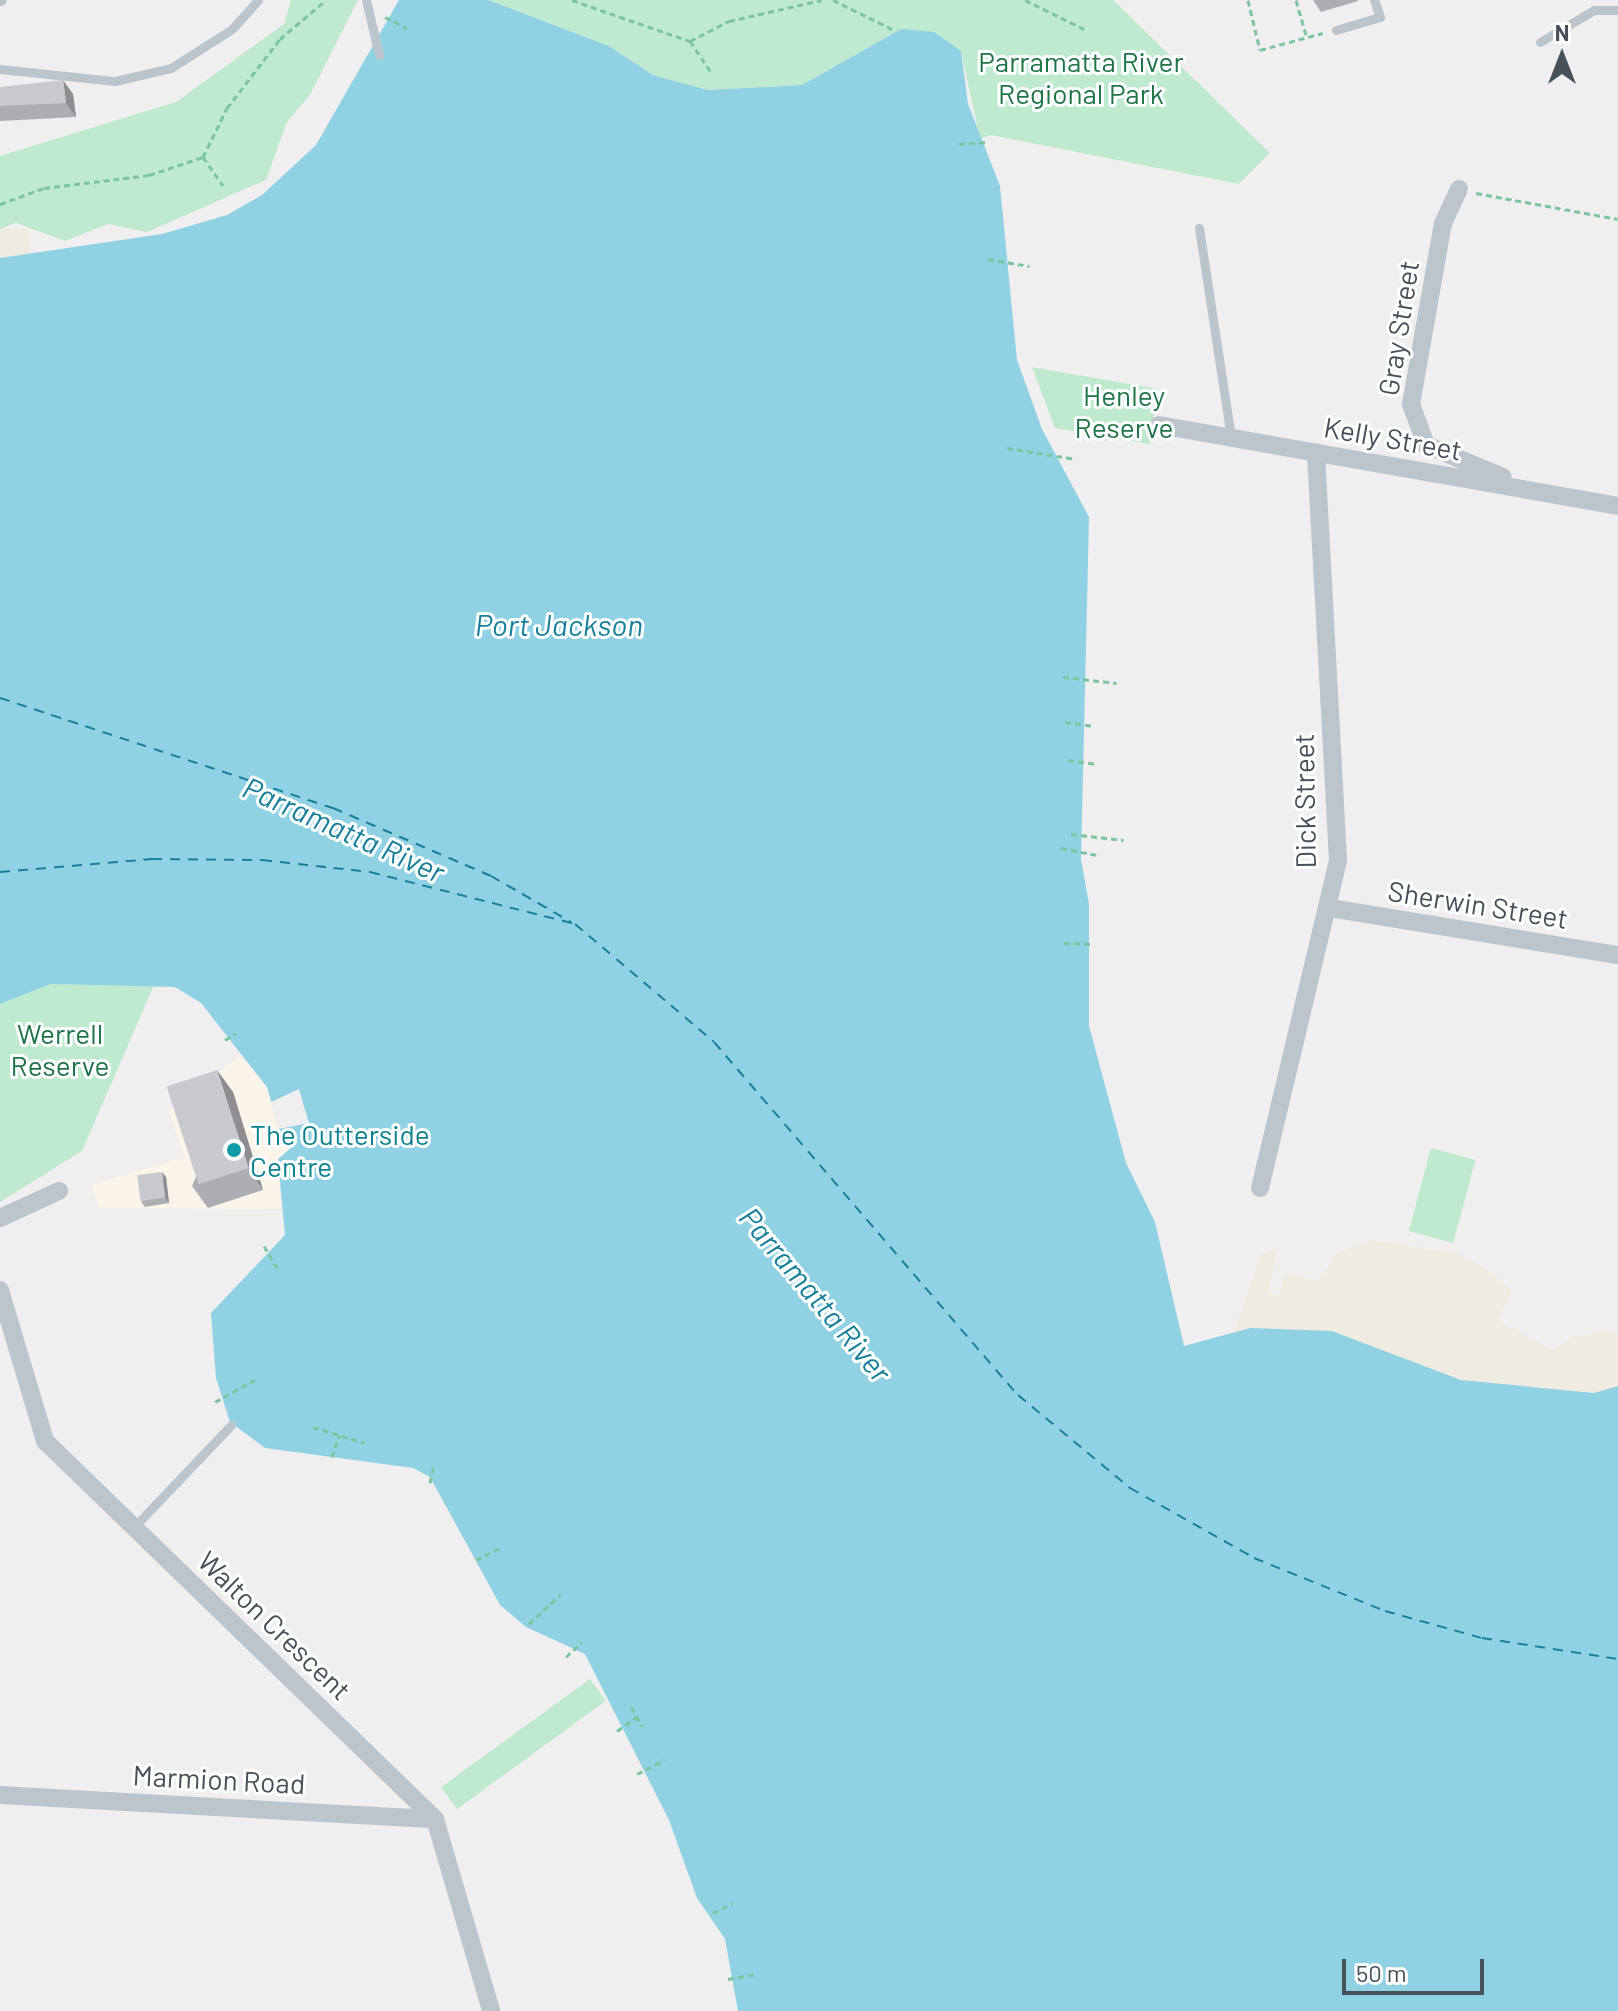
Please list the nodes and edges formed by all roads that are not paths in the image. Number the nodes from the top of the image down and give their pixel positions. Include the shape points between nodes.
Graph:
1 (258, 0) edge
2 (1374, 0) edge
3 (367, 5) edge
4 (1592, 5) edge
5 (1618, 10) edge
6 (1336, 30) road end
7 (1540, 42) dead end
8 (379, 55) dead end
9 (0, 69) edge
10 (1459, 189) road end
11 (1199, 228) dead end
12 (1159, 425) dead end
13 (1231, 438) junction
14 (1316, 453) junction
15 (1543, 493) junction
16 (1618, 506) edge
17 (1330, 908) junction
18 (1618, 955) edge
19 (1260, 1188) dead end
20 (59, 1191) dead end
21 (0, 1218) edge
22 (0, 1290) edge
23 (231, 1425) dead end
24 (134, 1527) junction
25 (0, 1795) edge
26 (435, 1819) junction
27 (491, 2011) edge

1 - 9 lane via 232,29 171,68 115,81
2 - 6 lane via 1380,17
3 - 8 lane
4 - 5 lane
4 - 7 lane
10 - 15 street, Gray Street via 1443,223 1411,404 1416,427 1426,445 1452,460
11 - 13 lane
12 - 13 street, Kelly Street
13 - 14 street, Kelly Street
14 - 15 street, Kelly Street
14 - 17 street, Dick Street via 1338,860
15 - 16 street, Kelly Street
17 - 18 street, Sherwin Street
17 - 19 street, Dick Street
20 - 21 street
22 - 24 street, Walton Crescent via 45,1441
23 - 24 lane
24 - 26 street, Walton Crescent
25 - 26 street, Marmion Road
26 - 27 street, Walton Crescent

